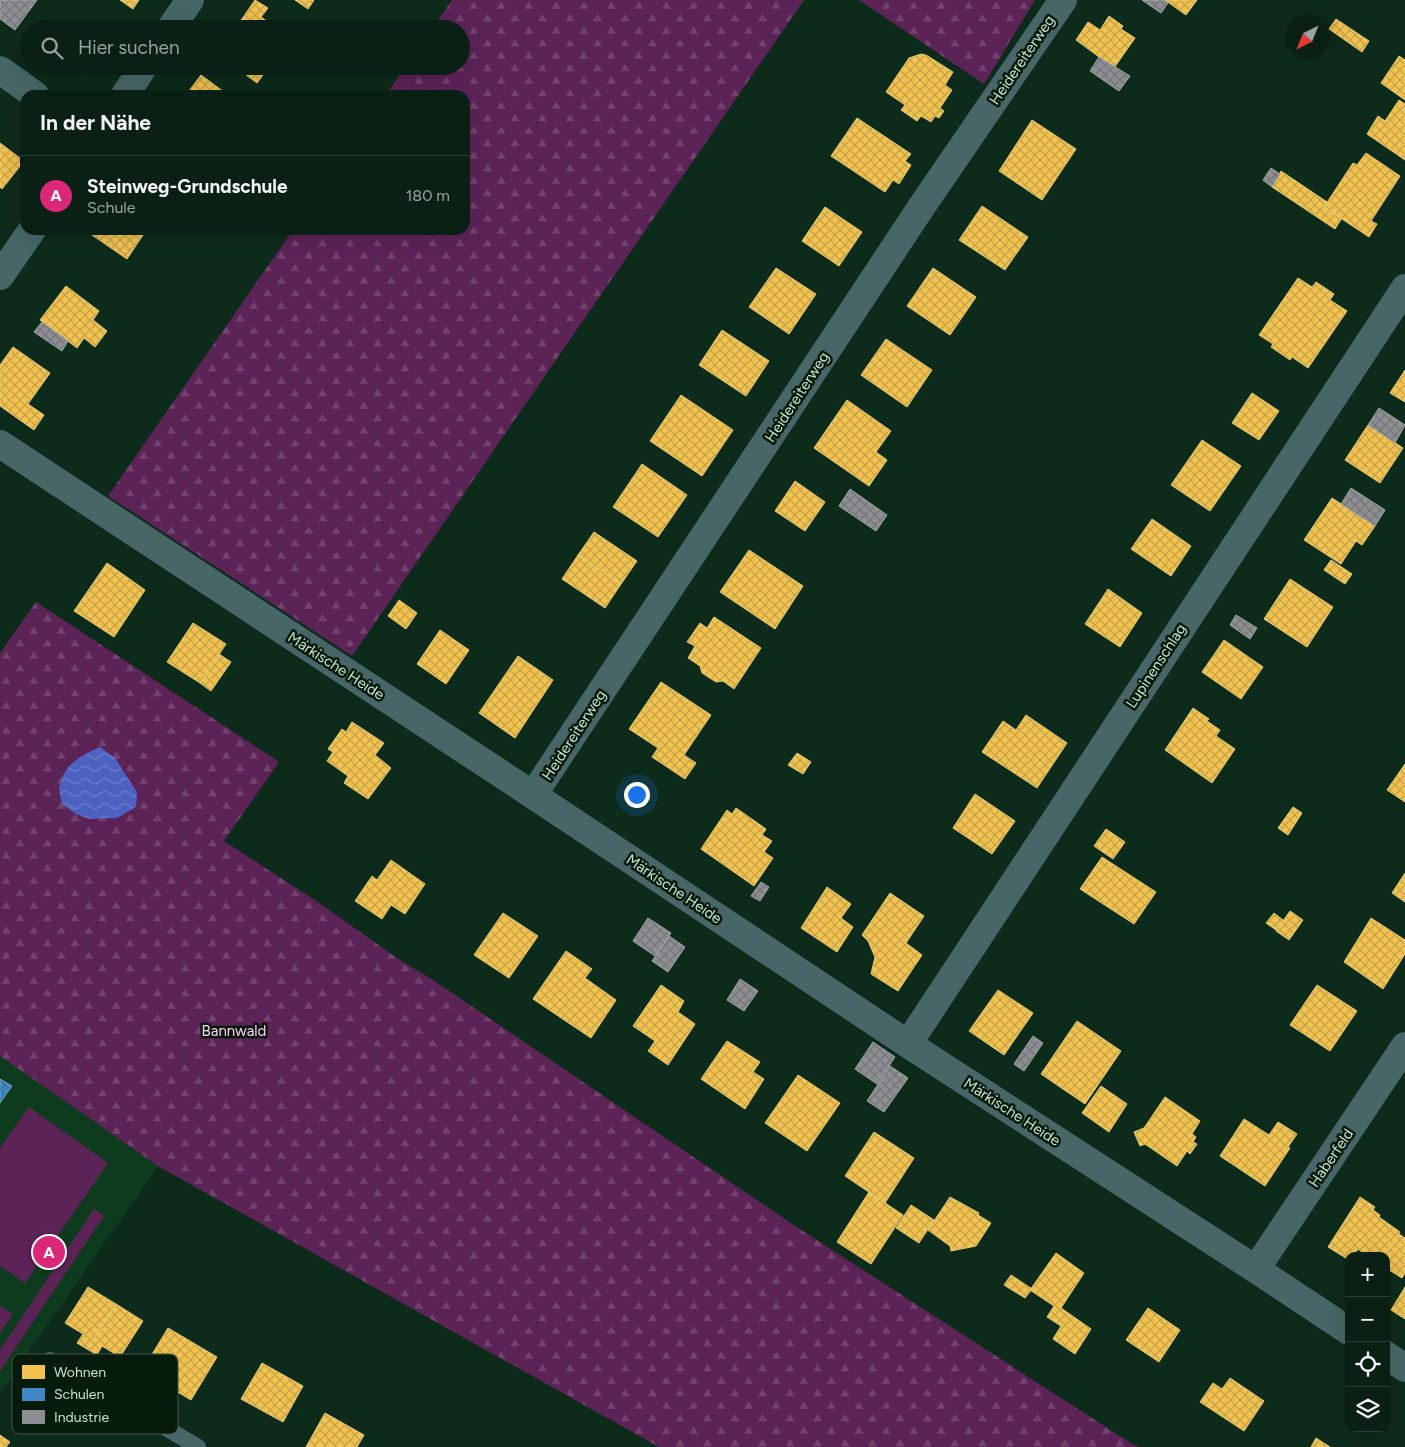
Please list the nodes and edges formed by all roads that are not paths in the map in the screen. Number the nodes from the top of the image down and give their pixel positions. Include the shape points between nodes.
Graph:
1 (190, 0) edge
2 (1063, 0) edge
3 (176, 20) edge
4 (0, 70) edge
5 (138, 75) edge
6 (28, 90) edge
7 (128, 90) edge
8 (29, 235) edge
9 (0, 276) edge
10 (1405, 288) edge
11 (0, 444) edge
12 (534, 795) junction
13 (908, 1044) junction
14 (1405, 1046) edge
15 (1256, 1269) junction
16 (1345, 1327) edge
17 (1390, 1359) edge
18 (1405, 1368) edge
19 (176, 1434) edge
20 (198, 1447) edge

1 - 3 street
2 - 12 street, Heidereiterweg via 922,206
4 - 6 street
5 - 7 street
8 - 9 street
10 - 13 street, Lupinenschlag
11 - 12 street, Märkische Heide
12 - 13 street, Märkische Heide
13 - 15 street, Märkische Heide
14 - 15 street, Haberfeld
15 - 16 street, Märkische Heide
17 - 18 street
19 - 20 lane

